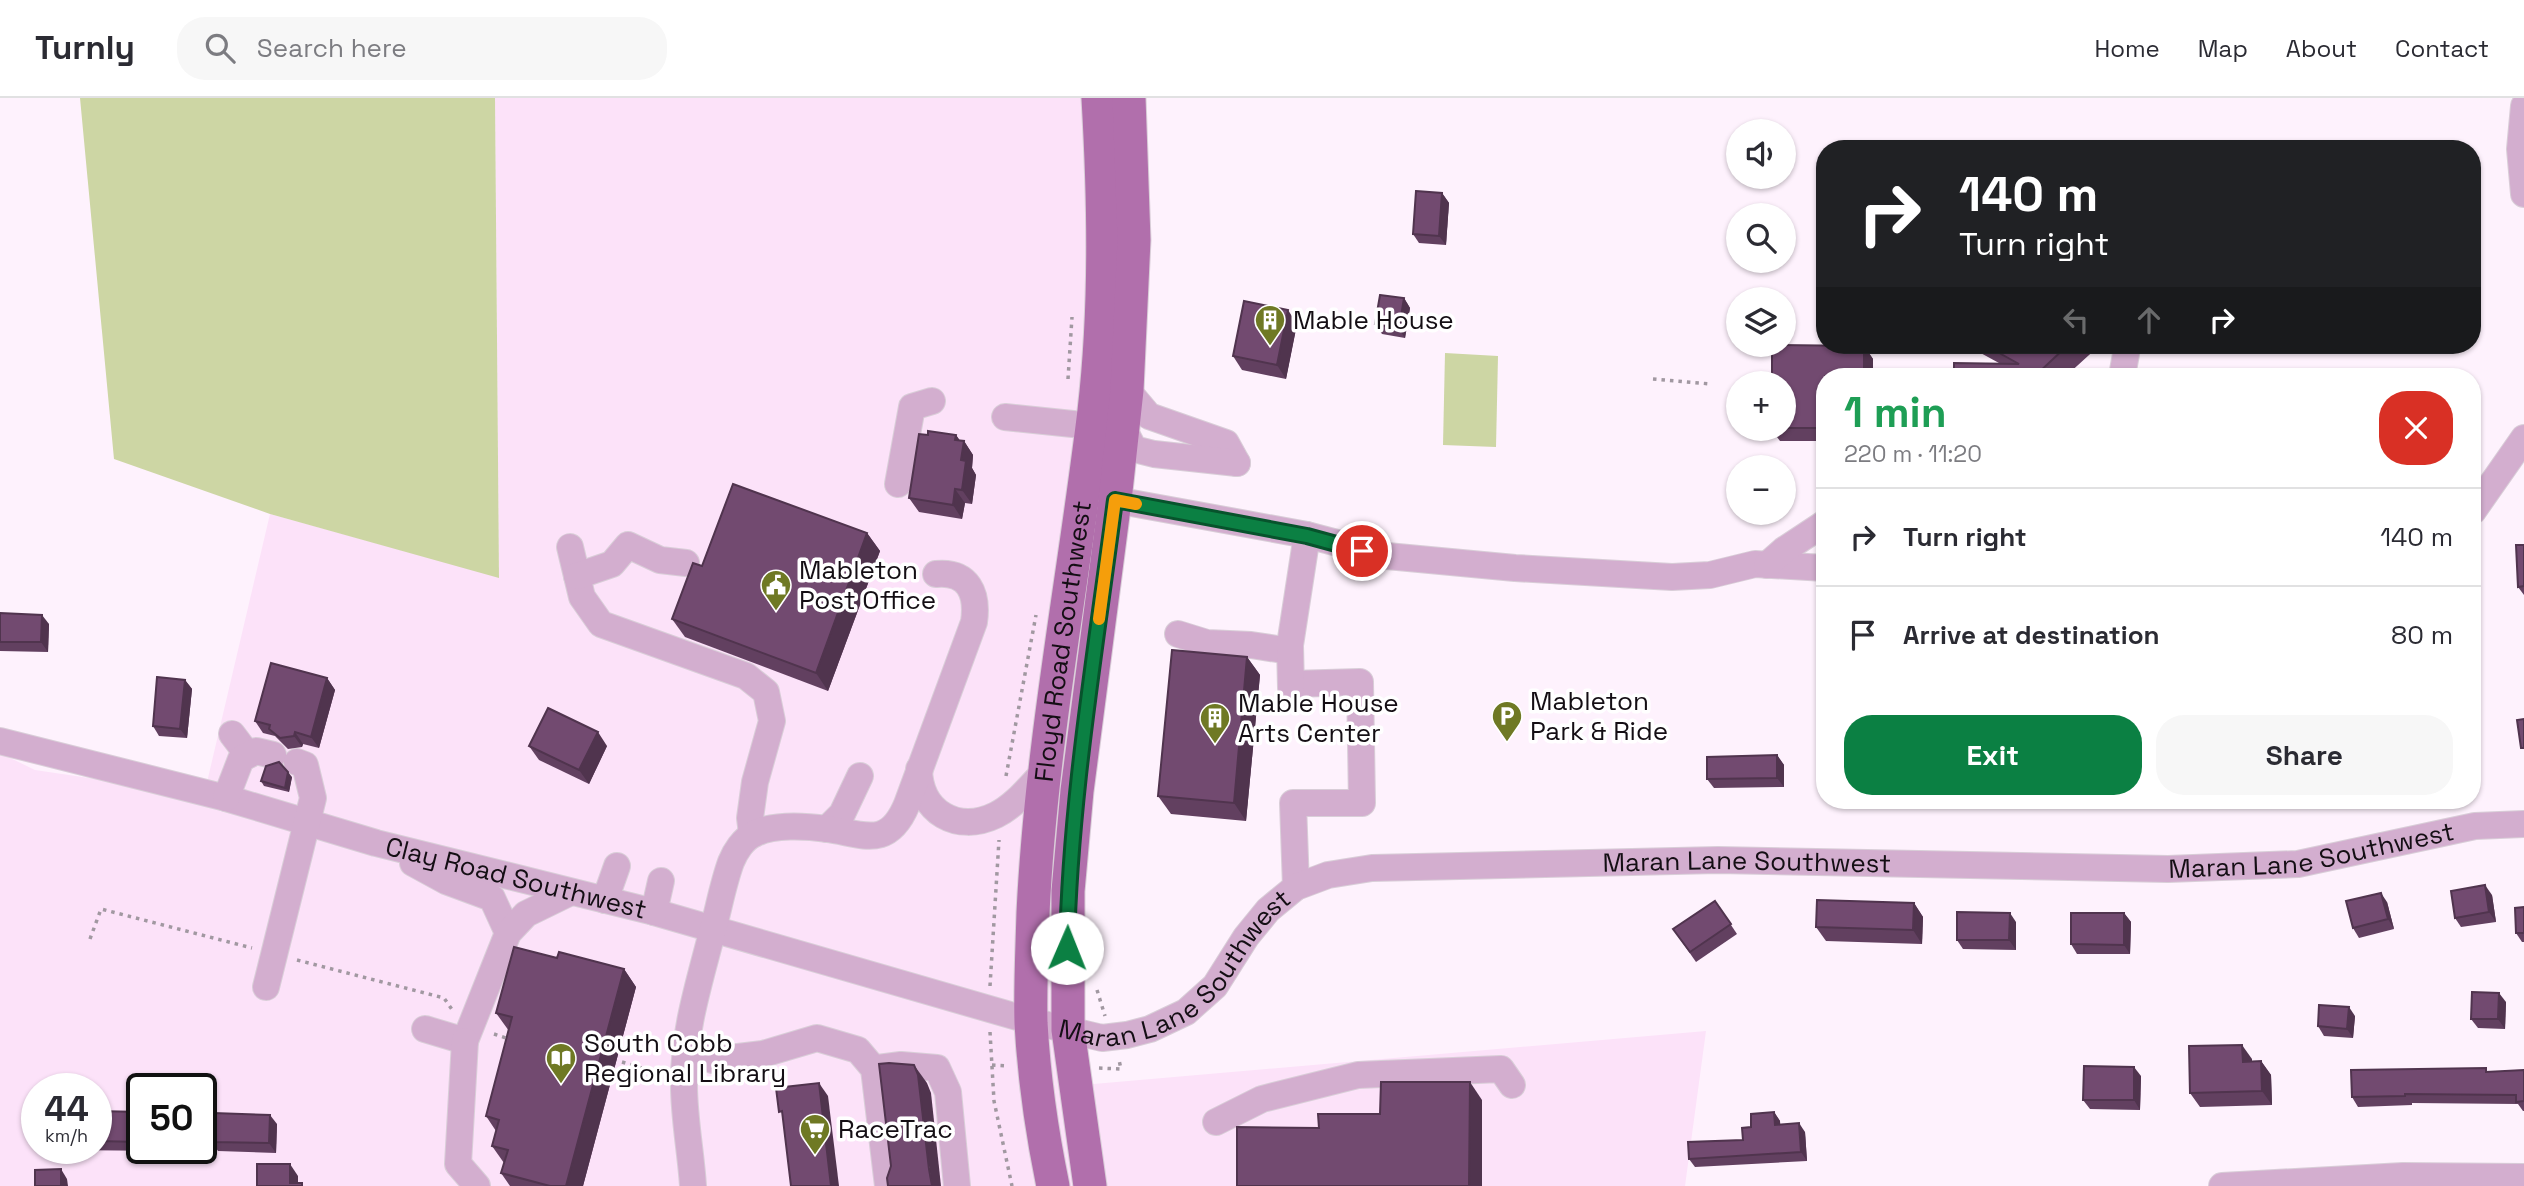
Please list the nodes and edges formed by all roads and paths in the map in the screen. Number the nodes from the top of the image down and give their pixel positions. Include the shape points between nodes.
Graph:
1 (1098, 98) edge
2 (1129, 98) edge
3 (2524, 106) edge
4 (2524, 194) edge
5 (1102, 277) junction
6 (1653, 379) dead end
7 (1711, 384) dead end
8 (1127, 390) junction
9 (932, 401) dead end
10 (1005, 417) dead end
11 (1107, 427) junction
12 (2524, 438) edge
13 (898, 484) dead end
14 (1115, 500) junction
15 (2481, 500) edge
16 (1816, 530) edge
17 (1307, 536) junction
18 (570, 547) dead end
19 (686, 564) dead end
20 (1767, 565) junction
21 (1816, 568) edge
22 (936, 574) dead end
23 (577, 576) junction
24 (1178, 634) dead end
25 (1290, 651) junction
26 (232, 734) dead end
27 (0, 741) edge
28 (273, 757) junction
29 (919, 767) junction
30 (1045, 771) junction
31 (860, 776) dead end
32 (226, 798) junction
33 (308, 823) junction
34 (2524, 824) edge
35 (827, 829) junction
36 (752, 834) junction
37 (376, 843) junction
38 (617, 866) dead end
39 (661, 881) dead end
40 (1296, 887) junction
41 (572, 892) junction
42 (605, 900) junction
43 (654, 912) junction
44 (713, 930) junction
45 (508, 933) junction
46 (90, 939) dead end
47 (261, 950) dead end
48 (294, 959) dead end
49 (267, 987) dead end
50 (454, 1013) dead end
51 (1031, 1021) junction
52 (425, 1029) dead end
53 (1068, 1030) junction
54 (465, 1041) junction
55 (685, 1050) junction
56 (622, 1062) dead end
57 (874, 1069) junction
58 (661, 1074) dead end
59 (1512, 1085) dead end
60 (1216, 1122) dead end
61 (2524, 1177) edge
62 (2403, 1181) edge
63 (477, 1186) edge
64 (694, 1186) edge
65 (888, 1186) edge
66 (957, 1186) edge
67 (1053, 1186) edge
68 (1090, 1186) edge
69 (2222, 1186) edge

1 - 5 main road, Floyd Road Southwest
2 - 8 main road, Floyd Road Southwest via 1134,253
3 - 4 street via 2520,149
5 - 11 main road, Floyd Road Southwest
5 - 14 street via 1112,327 1102,457
6 - 7 path
8 - 11 main road, Floyd Road Southwest
8 - 11 street via 1149,416 1226,443 1237,463 1134,449
9 - 13 street via 912,407
10 - 11 street
11 - 14 main road, Floyd Road Southwest
11 - 30 main road, Floyd Road Southwest
12 - 15 street
14 - 17 street
14 - 53 main road, Floyd Road Southwest via 1068,891
16 - 20 street
17 - 20 street via 1387,556 1515,568 1672,577
17 - 25 street
18 - 23 street
19 - 23 street via 660,560 628,545 612,564
20 - 21 street
22 - 29 street via 966,581 975,611
23 - 36 street via 582,597 601,624 746,676 766,692 772,721 755,782
24 - 25 street via 1207,643
25 - 40 street via 1291,686 1360,682 1362,803 1293,803
26 - 28 street
27 - 32 street, Clay Road Southwest
28 - 32 street via 241,759
28 - 33 street via 305,765 313,798
29 - 30 street via 921,790 932,809 967,821 982,820 1011,806
29 - 35 street via 903,812 890,828 860,837
30 - 51 main road, Floyd Road Southwest via 1037,836
31 - 35 street via 842,814
32 - 33 street, Clay Road Southwest
33 - 37 street, Clay Road Southwest
33 - 49 street
34 - 40 street, Maran Lane Southwest via 2475,826 2298,864 2168,869 1718,860 1399,867 1328,875
35 - 36 street via 784,827
36 - 44 street via 732,860
37 - 41 street, Clay Road Southwest
37 - 45 street via 446,881 492,898
38 - 42 street
39 - 43 street
40 - 53 street, Maran Lane Southwest via 1268,910 1215,986 1186,1012 1127,1035 1102,1038
41 - 42 street, Clay Road Southwest
41 - 45 street via 526,914
42 - 43 street, Clay Road Southwest
43 - 44 street, Clay Road Southwest
44 - 51 street, Clay Road Southwest
44 - 55 street
45 - 54 street
46 - 47 path via 101,909
48 - 50 path via 444,998
51 - 53 street, Maran Lane Southwest
51 - 67 main road, Floyd Road Southwest
52 - 54 street
53 - 68 main road, Floyd Road Southwest
54 - 63 street via 458,1164
55 - 57 street via 713,1060 763,1054 817,1038 858,1051
55 - 64 street
56 - 58 path
57 - 65 street
57 - 66 street via 901,1065 937,1068 948,1093
59 - 60 street via 1501,1069 1358,1075 1262,1100
61 - 62 street
62 - 69 street

